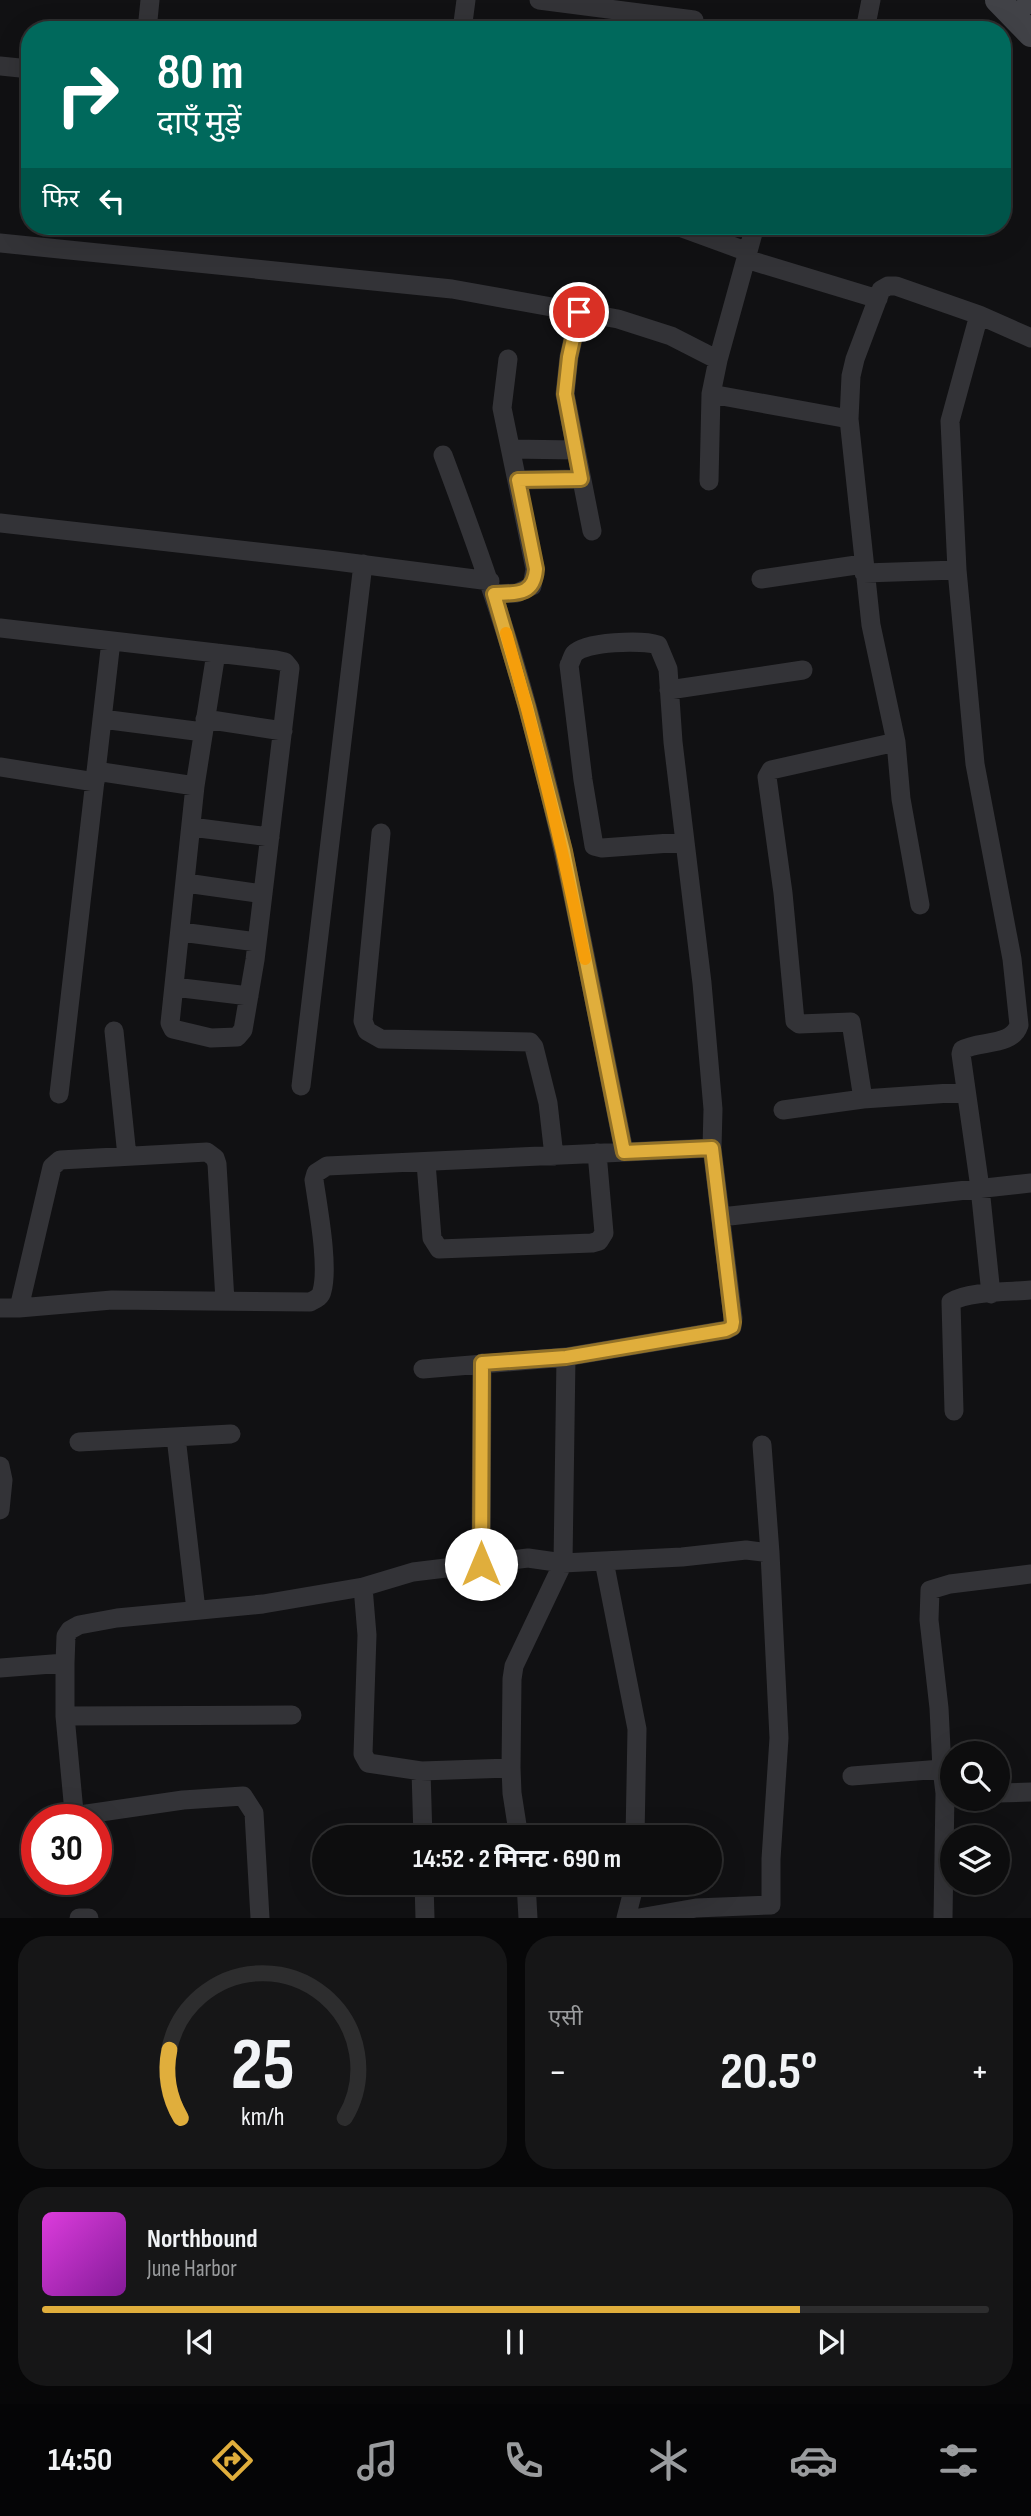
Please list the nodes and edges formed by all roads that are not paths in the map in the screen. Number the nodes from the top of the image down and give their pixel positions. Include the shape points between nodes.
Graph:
1 (150, 0) edge
2 (466, 0) edge
3 (539, 0) edge
4 (871, 0) edge
5 (998, 0) edge
6 (650, 7) edge
7 (694, 20) dead end
8 (148, 21) edge
9 (463, 21) edge
10 (867, 21) edge
11 (1031, 34) edge
12 (0, 66) edge
13 (21, 68) edge
14 (699, 235) edge
15 (753, 235) edge
16 (0, 243) edge
17 (747, 255) junction
18 (878, 299) junction
19 (579, 312) junction
20 (979, 315) junction
21 (1031, 338) edge
22 (508, 359) dead end
23 (718, 360) junction
24 (711, 394) junction
25 (849, 419) junction
26 (511, 449) junction
27 (576, 450) junction
28 (443, 455) dead end
29 (581, 479) junction
30 (518, 480) junction
31 (709, 481) dead end
32 (0, 523) edge
33 (592, 531) dead end
34 (363, 564) junction
35 (863, 569) junction
36 (957, 570) junction
37 (761, 579) dead end
38 (492, 588) junction
39 (0, 628) edge
40 (111, 641) junction
41 (216, 653) junction
42 (803, 670) dead end
43 (669, 690) junction
44 (102, 719) junction
45 (204, 725) junction
46 (283, 731) junction
47 (896, 742) junction
48 (0, 767) edge
49 (95, 777) junction
50 (195, 786) junction
51 (191, 827) junction
52 (381, 833) dead end
53 (270, 836) junction
54 (684, 842) junction
55 (186, 883) junction
56 (263, 894) junction
57 (920, 905) dead end
58 (181, 932) junction
59 (257, 942) junction
60 (174, 987) junction
61 (249, 996) junction
62 (114, 1031) dead end
63 (301, 1086) dead end
64 (965, 1092) junction
65 (59, 1094) dead end
66 (863, 1099) junction
67 (783, 1110) dead end
68 (712, 1148) junction
69 (624, 1152) junction
70 (597, 1153) junction
71 (127, 1156) junction
72 (554, 1156) junction
73 (426, 1163) junction
74 (1031, 1183) edge
75 (980, 1188) junction
76 (721, 1217) junction
77 (1031, 1290) edge
78 (991, 1294) junction
79 (225, 1301) junction
80 (10, 1308) edge
81 (566, 1357) junction
82 (482, 1363) junction
83 (423, 1369) dead end
84 (954, 1411) dead end
85 (231, 1434) dead end
86 (176, 1437) junction
87 (79, 1442) dead end
88 (762, 1445) dead end
89 (0, 1466) edge
90 (0, 1510) edge
91 (770, 1553) junction
92 (604, 1562) junction
93 (563, 1563) junction
94 (481, 1564) junction
95 (1031, 1574) edge
96 (363, 1587) junction
97 (196, 1610) junction
98 (65, 1663) junction
99 (0, 1668) edge
100 (292, 1715) dead end
101 (65, 1716) junction
102 (941, 1741) edge
103 (511, 1768) junction
104 (940, 1769) edge
105 (421, 1771) junction
106 (852, 1776) dead end
107 (1031, 1792) edge
108 (1010, 1793) edge
109 (947, 1811) edge
110 (423, 1825) edge
111 (517, 1825) edge
112 (635, 1825) edge
113 (424, 1895) edge
114 (527, 1895) edge
115 (632, 1895) edge
116 (771, 1911) edge
117 (79, 1917) edge
118 (89, 1917) edge
119 (260, 1917) edge
120 (425, 1917) edge
121 (528, 1917) edge
122 (626, 1917) edge
123 (639, 1917) edge
124 (943, 1917) edge

1 - 8 street
2 - 9 street
3 - 6 street
4 - 10 street
5 - 11 main road
6 - 7 street
12 - 13 street
14 - 17 street
15 - 17 street
16 - 19 street via 452,289
17 - 18 street
17 - 23 street
18 - 20 street via 881,290 896,286
18 - 25 street via 855,359
19 - 23 street via 644,326
19 - 27 street via 565,382
20 - 21 street
20 - 36 street via 950,421
22 - 26 street via 502,408
23 - 24 street
24 - 25 street
24 - 31 street
25 - 35 street
26 - 27 street
26 - 30 street
27 - 29 street
28 - 38 street
29 - 30 street
29 - 33 street
30 - 38 street via 535,580 517,593
32 - 34 street
34 - 38 street
34 - 63 street
35 - 36 street
35 - 37 street
35 - 47 street
36 - 64 street via 975,764 1012,959 1019,1025 1009,1038 962,1050
38 - 69 street via 564,851
39 - 40 street
40 - 41 street
40 - 44 street
41 - 45 street
41 - 46 street via 285,662 290,678
42 - 43 street
43 - 54 street
43 - 54 street via 663,654 658,645 646,641 593,646 573,654 569,665 594,846
44 - 45 street
44 - 49 street
45 - 46 street
45 - 50 street
46 - 53 street
47 - 57 street
47 - 66 street via 771,771 766,777 795,1021 851,1022
48 - 49 street
49 - 50 street
49 - 65 street
50 - 51 street
51 - 53 street
51 - 55 street
52 - 72 street via 363,1021 367,1031 381,1039 530,1042 548,1103
53 - 56 street
54 - 68 street via 702,984
55 - 56 street
55 - 58 street
56 - 59 street
58 - 59 street
58 - 60 street
59 - 61 street
60 - 61 street
60 - 61 street via 172,1027 211,1038 240,1035
62 - 71 street
64 - 66 street
64 - 75 street
66 - 67 street
68 - 69 street
68 - 76 street
69 - 70 street
70 - 72 street
70 - 73 street via 604,1234 592,1243 439,1249 432,1238
71 - 79 street via 207,1152 215,1158
71 - 80 street via 60,1160 52,1167
72 - 73 street
73 - 79 street via 372,1163 319,1170 314,1180 323,1257 318,1298 302,1303
74 - 75 street
75 - 76 street
75 - 78 street
76 - 81 street via 732,1327
77 - 78 street
78 - 84 street via 957,1298 950,1304
79 - 80 street via 111,1300
81 - 82 street
81 - 93 street
82 - 83 street
82 - 94 street
85 - 86 street
86 - 87 street
86 - 97 street
88 - 91 street
89 - 90 street
91 - 92 street via 746,1550
91 - 116 street via 779,1738
92 - 93 street
92 - 112 street via 637,1729
93 - 94 street via 528,1558
93 - 103 street via 514,1666
94 - 96 street via 413,1573
95 - 102 street via 950,1584 929,1592
96 - 97 street
96 - 105 street via 367,1634 363,1754 372,1765
97 - 98 street via 79,1625 66,1636
98 - 99 street
98 - 101 street
100 - 101 street
101 - 119 street via 76,1814 239,1794 247,1798 254,1813
103 - 105 street
103 - 111 street
104 - 106 street
105 - 110 street
107 - 108 street
109 - 124 street
113 - 120 street
114 - 121 street
115 - 122 street
116 - 123 street via 695,1908
117 - 118 street

